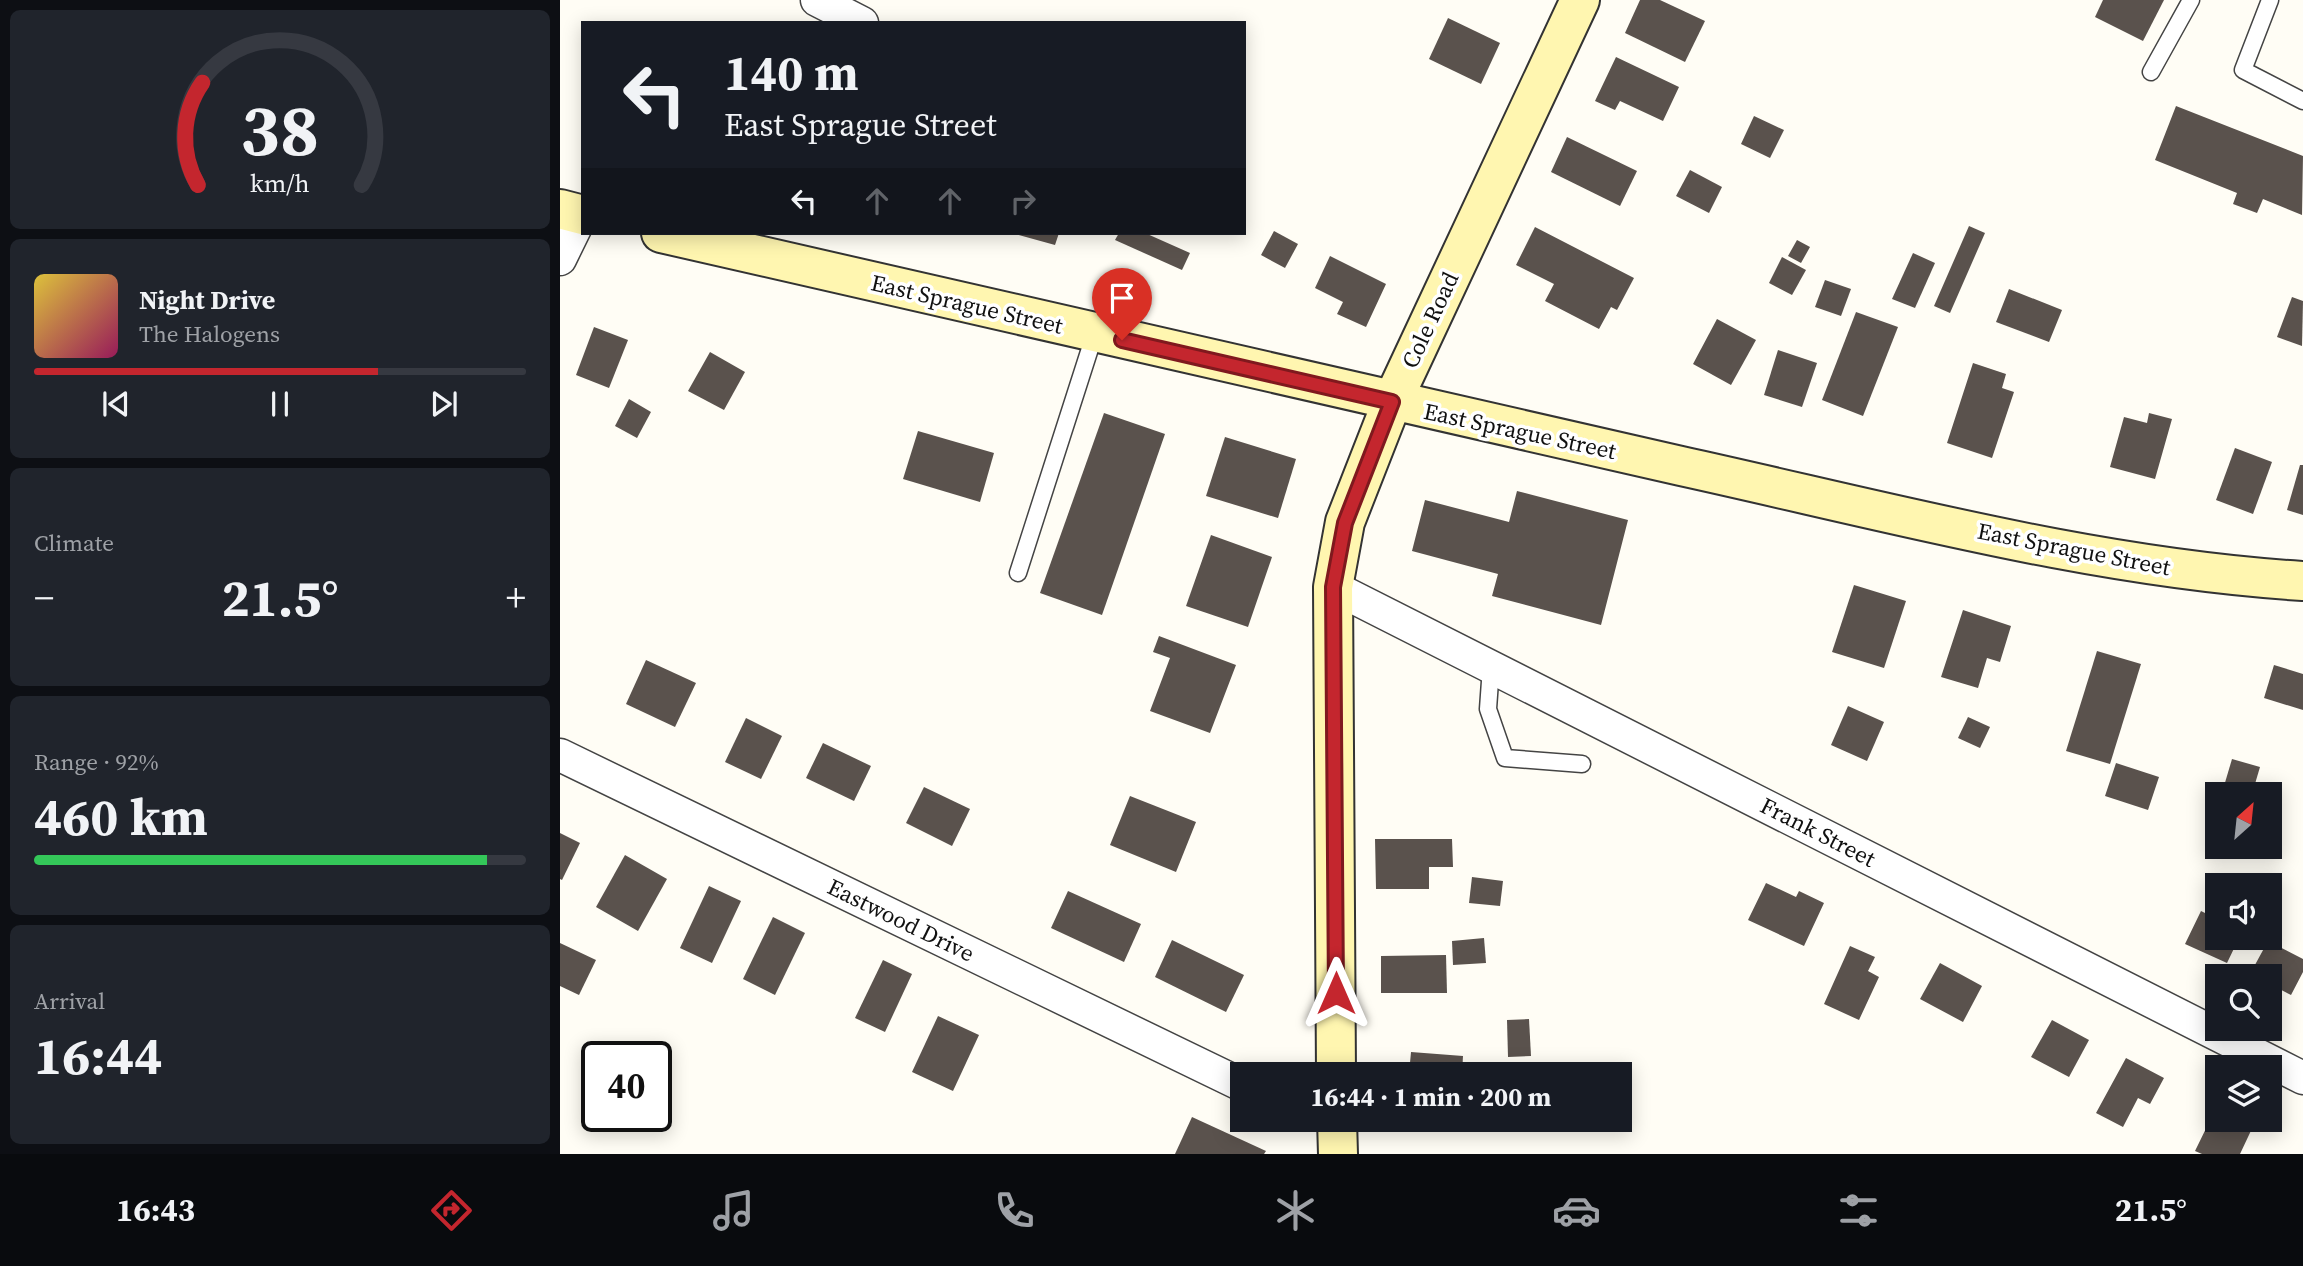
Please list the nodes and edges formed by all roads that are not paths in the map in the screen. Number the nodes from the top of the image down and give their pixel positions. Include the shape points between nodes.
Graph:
1 (817, 0) edge
2 (1580, 0) edge
3 (2191, 0) edge
4 (2270, 0) edge
5 (858, 21) edge
6 (2151, 72) dead end
7 (2303, 101) edge
8 (560, 209) edge
9 (581, 214) edge
10 (581, 219) edge
11 (669, 235) edge
12 (560, 259) edge
13 (1095, 333) junction
14 (1392, 402) junction
15 (1018, 573) dead end
16 (2303, 581) edge
17 (1333, 587) junction
18 (1491, 667) junction
19 (560, 755) edge
20 (1582, 764) dead end
21 (1336, 1062) edge
22 (2303, 1078) edge
23 (1230, 1079) edge

1 - 5 street
2 - 14 street, Cole Road
3 - 6 lane
4 - 7 lane via 2243,71
8 - 9 street
10 - 12 street
11 - 13 street, East Sprague Street
13 - 14 street, East Sprague Street
13 - 15 lane
14 - 16 street, East Sprague Street via 2019,540 2147,565
14 - 17 street, Cole Road via 1345,523
17 - 18 street, Frank Street
17 - 21 street, Cole Road
18 - 20 lane via 1488,709 1505,758
18 - 22 street, Frank Street
19 - 23 street, Eastwood Drive

